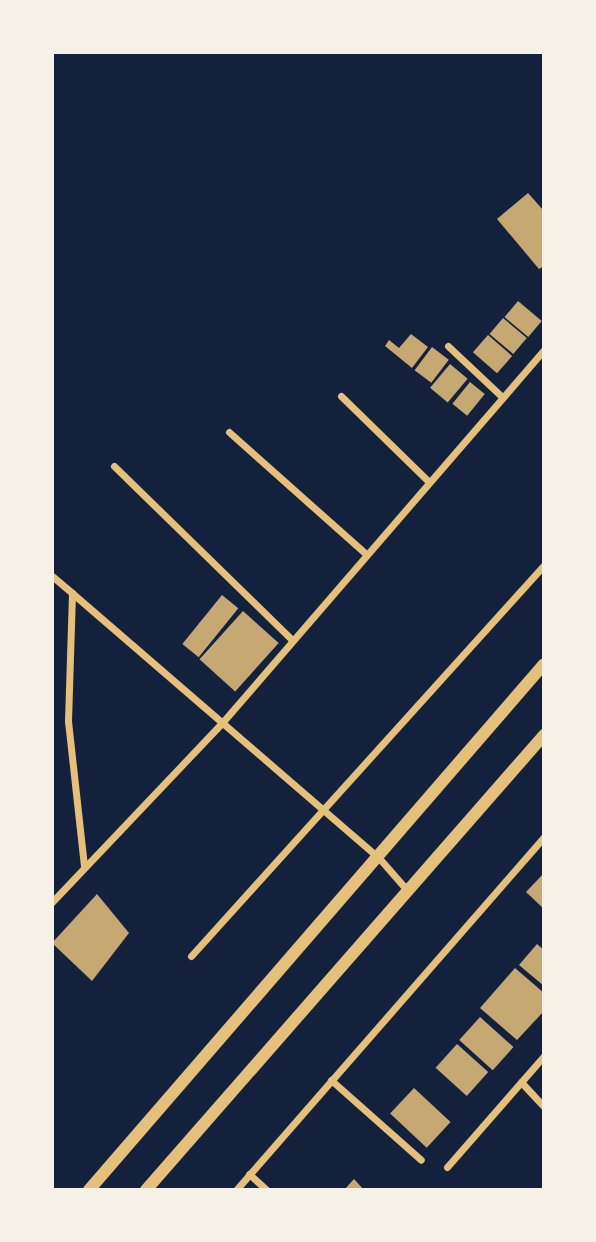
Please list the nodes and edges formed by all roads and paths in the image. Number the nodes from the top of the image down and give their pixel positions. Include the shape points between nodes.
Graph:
1 (448, 346) dead end
2 (544, 350) edge
3 (341, 396) dead end
4 (501, 396) junction
5 (229, 432) dead end
6 (114, 466) dead end
7 (428, 481) junction
8 (366, 554) junction
9 (544, 565) edge
10 (52, 576) edge
11 (72, 593) junction
12 (292, 640) junction
13 (544, 664) edge
14 (221, 724) junction
15 (544, 735) edge
16 (325, 812) junction
17 (544, 837) edge
18 (379, 858) junction
19 (85, 866) junction
20 (407, 890) junction
21 (52, 902) edge
22 (191, 956) dead end
23 (544, 1056) edge
24 (331, 1080) junction
25 (520, 1082) junction
26 (544, 1107) edge
27 (421, 1160) dead end
28 (447, 1167) dead end
29 (249, 1174) junction
30 (89, 1189) edge
31 (146, 1189) edge
32 (236, 1189) edge
33 (267, 1189) edge

1 - 4 street
2 - 4 street
3 - 7 street
4 - 7 street
5 - 8 street
6 - 12 street
7 - 8 street
8 - 12 street
9 - 16 street
10 - 11 street
11 - 14 street
11 - 19 street via 68,722
12 - 14 street
13 - 18 street
14 - 16 street
14 - 19 street
15 - 20 street
16 - 18 street
16 - 22 street
17 - 24 street
18 - 20 street
18 - 30 street
19 - 21 street
20 - 31 street
23 - 25 street
24 - 27 street
24 - 29 street
25 - 26 street
25 - 28 street
29 - 32 street
29 - 33 street

